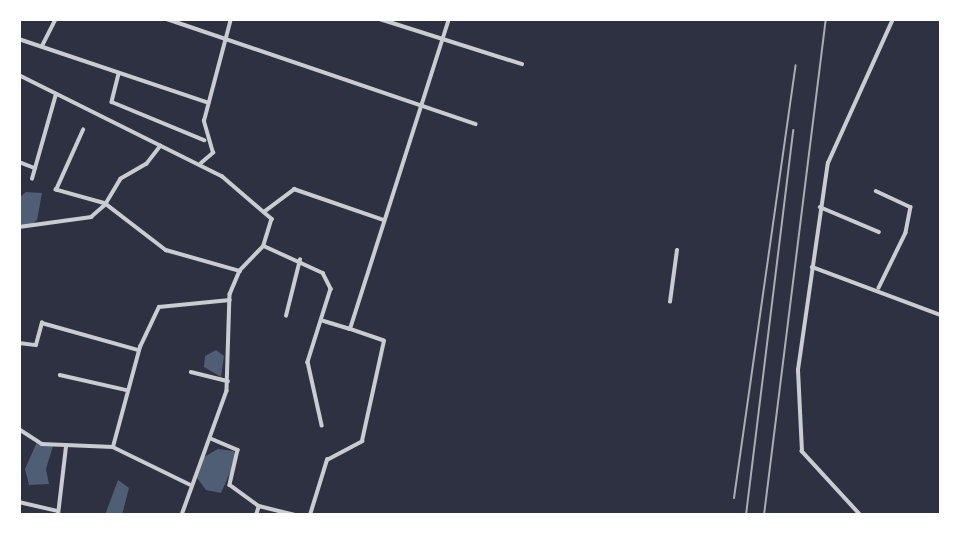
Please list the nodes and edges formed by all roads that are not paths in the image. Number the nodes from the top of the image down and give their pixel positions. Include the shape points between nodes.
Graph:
1 (56, 19) edge
2 (167, 19) edge
3 (232, 19) edge
4 (380, 19) edge
5 (449, 19) edge
6 (892, 19) edge
7 (227, 38) junction
8 (19, 40) edge
9 (443, 40) junction
10 (42, 46) junction
11 (522, 64) dead end
12 (119, 74) junction
13 (19, 75) edge
14 (56, 94) junction
15 (209, 103) junction
16 (422, 105) junction
17 (476, 124) dead end
18 (83, 130) dead end
19 (204, 140) junction
20 (160, 146) junction
21 (19, 162) edge
22 (200, 164) junction
23 (35, 168) junction
24 (32, 179) dead end
25 (876, 191) dead end
26 (106, 204) junction
27 (820, 207) junction
28 (264, 212) junction
29 (384, 220) junction
30 (19, 227) edge
31 (879, 232) dead end
32 (264, 246) junction
33 (677, 250) dead end
34 (300, 260) junction
35 (812, 267) junction
36 (240, 271) junction
37 (879, 288) junction
38 (230, 300) junction
39 (670, 302) dead end
40 (941, 314) edge
41 (286, 316) dead end
42 (324, 321) junction
43 (350, 329) junction
44 (19, 343) edge
45 (139, 351) junction
46 (191, 372) dead end
47 (60, 375) dead end
48 (228, 381) junction
49 (126, 390) junction
50 (322, 425) dead end
51 (19, 429) edge
52 (212, 439) junction
53 (66, 447) junction
54 (113, 447) junction
55 (190, 484) junction
56 (19, 502) edge
57 (258, 506) junction
58 (58, 513) edge
59 (182, 515) edge
60 (256, 515) edge
61 (296, 515) edge
62 (310, 515) edge
63 (860, 515) edge

1 - 10 street
2 - 7 street
3 - 7 street
4 - 9 street
5 - 9 street
6 - 27 street via 828,163
7 - 15 street
7 - 16 street
8 - 10 street
9 - 11 street
9 - 16 street
10 - 12 street
12 - 15 street
12 - 19 street via 112,102
13 - 14 street
14 - 20 street
14 - 23 street
15 - 19 street
16 - 17 street
16 - 29 street
18 - 26 street via 56,190
19 - 22 street via 213,153
20 - 22 street
20 - 26 street via 146,164 121,179
21 - 23 street
22 - 28 street
23 - 24 street
25 - 37 street via 911,207
26 - 30 street via 91,218
26 - 36 street via 166,250
27 - 31 street
27 - 35 street
28 - 29 street via 294,189
28 - 32 street via 272,219
29 - 43 street
32 - 34 street
32 - 36 street
33 - 39 street
34 - 41 street
34 - 42 street via 323,273 331,289
35 - 37 street
35 - 63 street via 798,370 797,438 817,475
36 - 38 street
37 - 40 street
38 - 45 street via 166,302
38 - 48 street
42 - 43 street
42 - 50 street via 308,362
43 - 62 street via 384,341 362,441 327,460
44 - 45 street via 36,345 42,323
45 - 49 street
46 - 48 street
47 - 49 street
48 - 52 street
49 - 54 street
51 - 53 street via 42,444
52 - 55 street
52 - 57 street via 238,450 230,485
53 - 54 street
53 - 58 street
54 - 55 street
55 - 59 street
56 - 58 street
57 - 60 street
57 - 61 street

